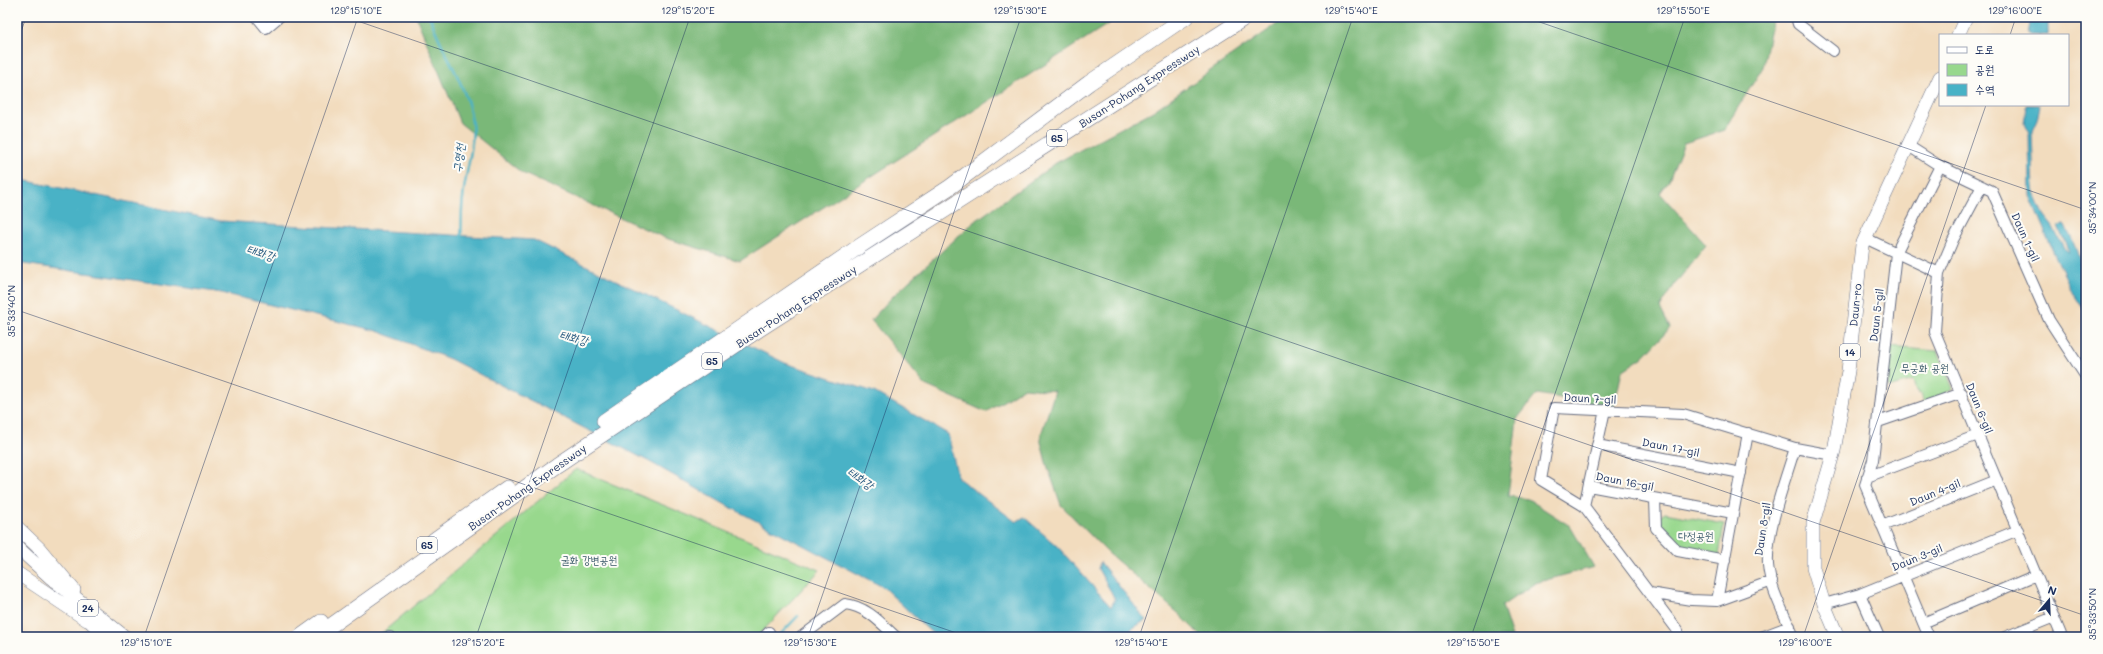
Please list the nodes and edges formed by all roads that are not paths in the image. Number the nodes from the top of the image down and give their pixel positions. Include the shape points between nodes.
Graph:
1 (256, 17) edge
2 (279, 17) edge
3 (1186, 17) edge
4 (1246, 17) edge
5 (1796, 17) edge
6 (1966, 17) edge
7 (1958, 34) edge
8 (1833, 51) dead end
9 (1939, 79) edge
10 (1907, 145) junction
11 (1940, 166) junction
12 (1982, 186) junction
13 (1866, 238) junction
14 (1896, 253) junction
15 (1939, 273) junction
16 (2086, 377) edge
17 (1962, 393) junction
18 (1605, 410) junction
19 (1878, 422) junction
20 (1748, 433) junction
21 (1978, 435) junction
22 (1598, 445) junction
23 (1795, 448) junction
24 (1833, 455) junction
25 (1741, 473) junction
26 (1867, 477) junction
27 (1997, 480) junction
28 (1589, 486) junction
29 (1656, 499) junction
30 (1584, 506) junction
31 (1733, 513) junction
32 (17, 526) edge
33 (1882, 526) junction
34 (2018, 530) junction
35 (17, 547) edge
36 (1725, 560) junction
37 (17, 572) edge
38 (2036, 575) junction
39 (1902, 576) junction
40 (1772, 581) junction
41 (1650, 594) junction
42 (1860, 594) junction
43 (1717, 601) junction
44 (1824, 604) junction
45 (89, 616) junction
46 (2054, 617) junction
47 (1923, 623) junction
48 (1790, 626) junction
49 (2018, 634) edge
50 (107, 637) edge
51 (125, 637) edge
52 (300, 637) edge
53 (315, 637) edge
54 (801, 637) edge
55 (896, 637) edge
56 (1679, 637) edge
57 (1761, 637) edge
58 (1794, 637) edge
59 (1838, 637) edge
60 (1879, 637) edge
61 (1929, 637) edge
62 (2005, 637) edge
63 (2062, 637) edge

1 - 2 street via 266,28
3 - 52 highway, Busan-Pohang Expressway / 65 via 1089,83 950,186 482,505
4 - 53 highway, Busan-Pohang Expressway / 65 via 761,328 623,420
5 - 8 street via 1798,24
6 - 7 main road
9 - 10 main road, Daun-ro / 14
10 - 11 street, Daun 1-gil
10 - 13 main road, Daun-ro / 14
11 - 12 street, Daun 1-gil
11 - 14 street, Daun 5-gil
12 - 15 street, Daun 6-gil via 1953,240
12 - 16 street, Daun 1-gil via 1992,191 2050,320
13 - 14 street
13 - 24 main road, Daun-ro / 14 via 1862,244 1848,371
14 - 15 street
14 - 19 street, Daun 5-gil
15 - 17 street, Daun 6-gil via 1935,332
17 - 19 street
17 - 21 street, Daun 6-gil
18 - 20 street, Daun 7-gil via 1683,414
18 - 22 street, Daun 16-gil
18 - 30 street, Daun 7-gil via 1554,408 1541,480
19 - 26 street, Daun 5-gil via 1873,460
20 - 23 street, Daun 7-gil
20 - 25 street
21 - 26 street
21 - 27 street, Daun 6-gil
22 - 25 street, Daun 17-gil
22 - 28 street, Daun 16-gil
23 - 24 street, Daun 7-gil
23 - 40 street, Daun 8-gil via 1778,501 1770,537 1768,564
24 - 44 main road, Daun-ro / 14 via 1813,523 1813,568
25 - 31 street
26 - 33 street, Daun 5-gil via 1865,485
27 - 33 street, Daun 4-gil
27 - 34 street, Daun 6-gil
28 - 29 street, Daun 16-gil
28 - 30 street
29 - 31 street, Daun 16-gil
29 - 36 street via 1656,528 1678,551
30 - 41 street, Daun 7-gil
31 - 36 street
32 - 45 main road via 39,548
33 - 39 street, Daun 5-gil
34 - 38 street, Daun 6-gil
34 - 39 street, Daun 3-gil
35 - 45 main road, 24
36 - 43 street
37 - 45 main road
38 - 46 street, Daun 6-gil
38 - 47 street
39 - 42 street, Daun 3-gil
39 - 47 street, Daun 5-gil
40 - 43 street
40 - 48 street, Daun 8-gil
41 - 43 street
41 - 56 street, Daun 7-gil via 1678,631
42 - 44 street, Daun 3-gil
42 - 60 street
44 - 59 main road, Daun-ro / 14
45 - 50 main road, 24
45 - 51 main road, 24
46 - 49 street
46 - 63 street, Daun 6-gil
47 - 61 street, Daun 5-gil
48 - 57 street
48 - 58 street, Daun 8-gil
49 - 62 street
54 - 55 street via 845,604 857,605 879,620

